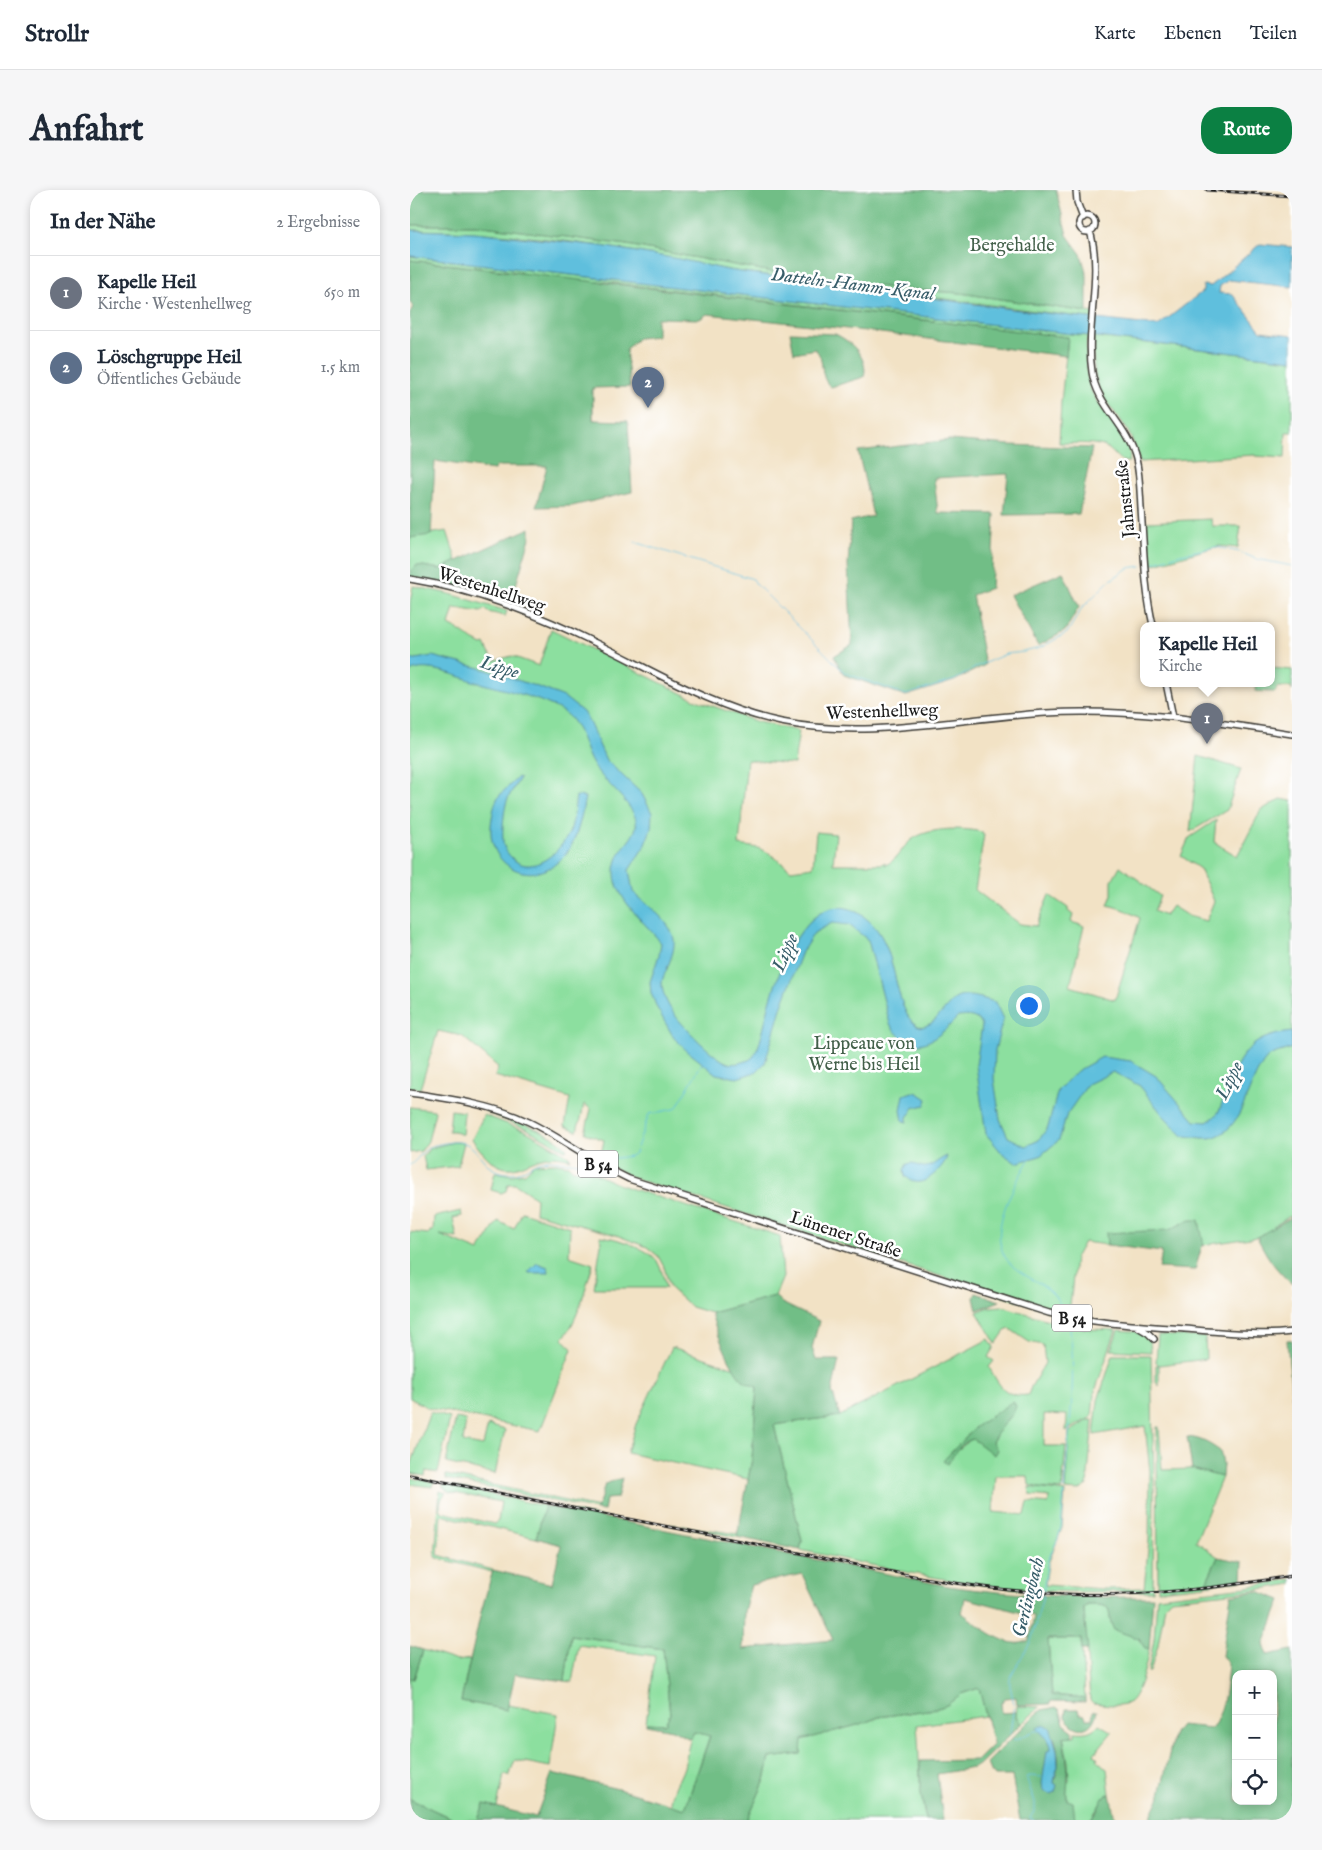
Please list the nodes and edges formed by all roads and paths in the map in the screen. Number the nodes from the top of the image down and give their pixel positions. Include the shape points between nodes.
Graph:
1 (1076, 190) edge
2 (1083, 218) junction
3 (1090, 231) junction
4 (410, 579) edge
5 (1152, 622) edge
6 (1167, 687) edge
7 (1173, 717) junction
8 (1292, 734) edge
9 (410, 1093) edge
10 (1136, 1326) junction
11 (1292, 1332) edge
12 (1154, 1339) dead end

1 - 2 main road
2 - 3 main road via 1079,227 1085,232
2 - 3 main road via 1089,217 1094,222
3 - 5 main road, Jahnstraße via 1094,252 1091,361 1096,388 1128,437 1138,463 1147,592
4 - 7 main road, Westenhellweg via 463,590 539,616 685,689 779,722 867,729 1054,713 1112,712
6 - 7 main road
7 - 8 main road, Westenhellweg
9 - 10 main road, Lünener Straße / B 54 via 473,1103 514,1116 614,1172 677,1195 1049,1313
10 - 11 main road, Lünener Straße / B 54 via 1239,1333
10 - 12 main road

